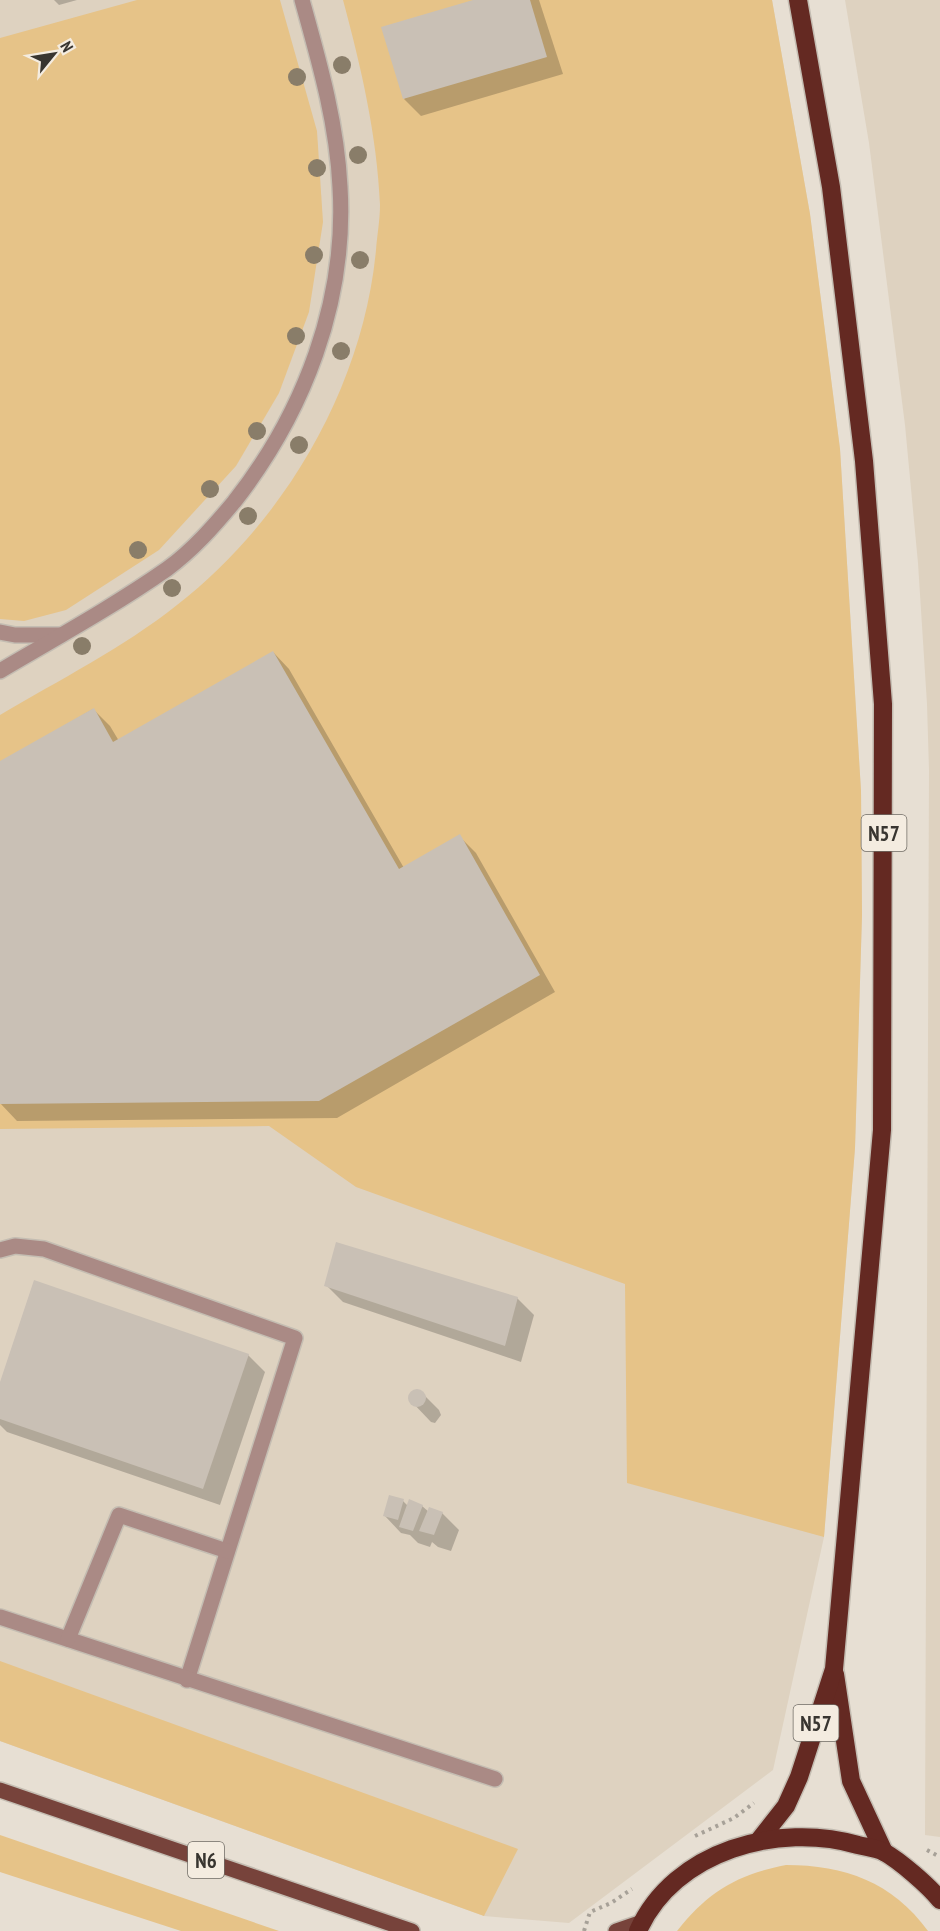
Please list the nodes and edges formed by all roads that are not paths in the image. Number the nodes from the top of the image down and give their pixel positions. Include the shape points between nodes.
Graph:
1 (302, 0) edge
2 (798, 0) edge
3 (0, 632) edge
4 (61, 635) junction
5 (0, 671) edge
6 (0, 1250) edge
7 (226, 1551) junction
8 (0, 1617) edge
9 (68, 1639) junction
10 (834, 1669) junction
11 (187, 1680) junction
12 (495, 1779) dead end
13 (0, 1790) edge
14 (760, 1839) junction
15 (884, 1852) junction
16 (933, 1885) edge
17 (940, 1900) edge
18 (640, 1926) edge
19 (412, 1931) edge
20 (616, 1931) edge

1 - 4 street via 335,137 340,187 340,237 325,330 293,412 273,450 209,532 168,568
2 - 10 highway, N57 via 831,187 864,461 883,704 882,1130
3 - 4 street
4 - 5 street
6 - 7 street via 15,1246 44,1249 295,1338
7 - 9 street via 119,1515
7 - 11 street
8 - 9 street
9 - 11 street
10 - 14 highway, N57 via 799,1777 786,1806
10 - 15 highway, N57 via 851,1781
11 - 12 street
13 - 19 main road, N6
14 - 15 highway via 800,1835 838,1839
14 - 18 highway via 695,1868 663,1895
15 - 16 highway
16 - 17 highway
18 - 20 main road

